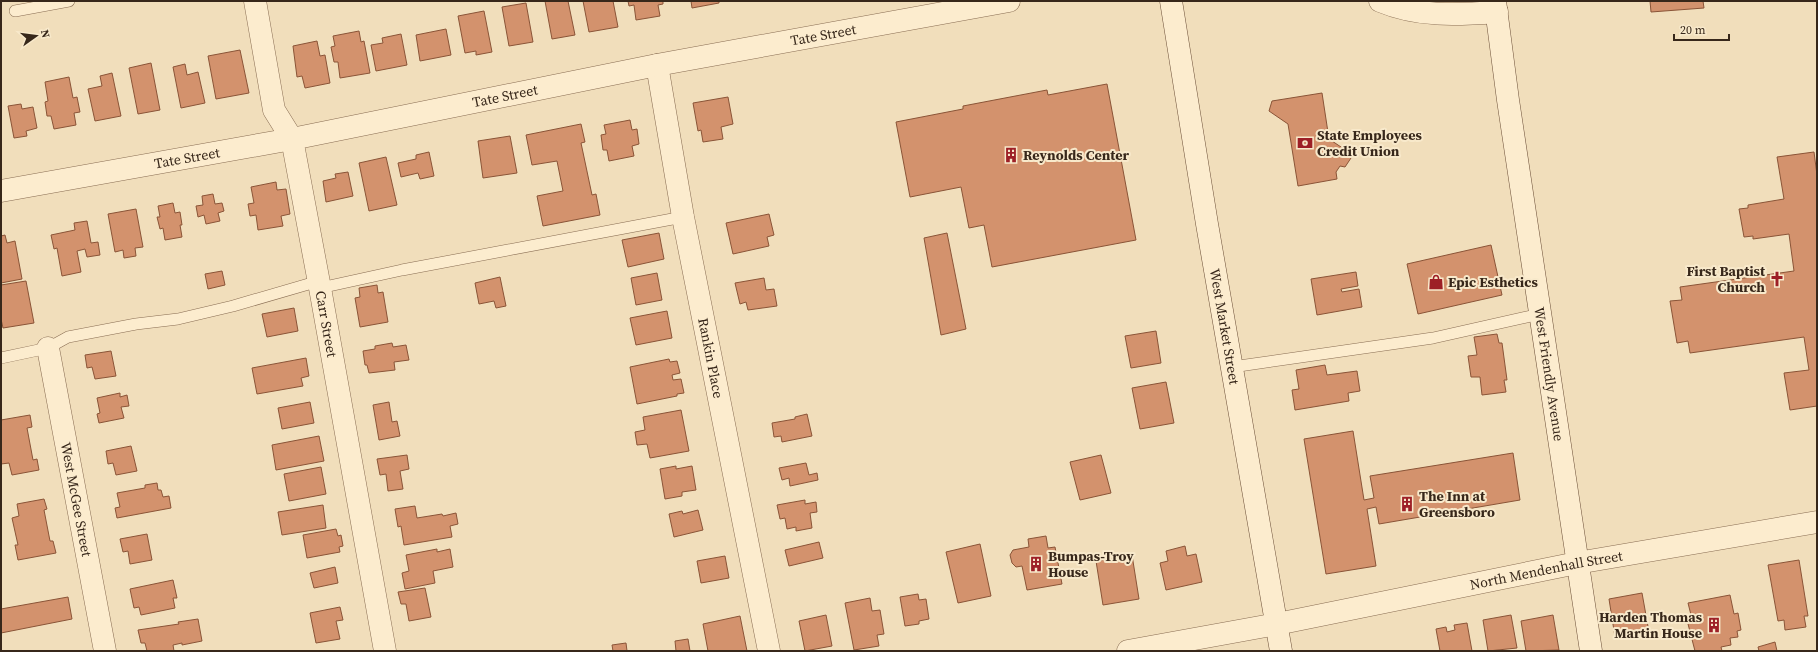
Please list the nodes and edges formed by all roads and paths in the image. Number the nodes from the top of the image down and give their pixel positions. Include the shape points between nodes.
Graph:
1 (70, 1) edge
2 (255, 1) edge
3 (1008, 1) edge
4 (1171, 1) edge
5 (1380, 1) edge
6 (1496, 7) edge
7 (15, 11) dead end
8 (657, 65) junction
9 (292, 138) junction
10 (1, 191) edge
11 (682, 216) junction
12 (320, 284) junction
13 (1540, 314) junction
14 (48, 348) junction
15 (1, 358) edge
16 (1232, 367) junction
17 (1817, 522) edge
18 (1577, 563) junction
19 (1277, 624) junction
20 (105, 651) edge
21 (385, 651) edge
22 (770, 651) edge
23 (1128, 651) edge
24 (1281, 651) edge
25 (1591, 651) edge

1 - 7 lane
2 - 9 street, Carr Street via 274,110
3 - 8 street, Tate Street
4 - 16 street, West Market Street
5 - 6 street via 1404,10 1428,14 1467,15
6 - 13 street, West Friendly Avenue
8 - 9 street, Tate Street
8 - 11 street, Rankin Place
9 - 10 street, Tate Street
9 - 12 street, Carr Street
11 - 12 lane
11 - 22 street, Rankin Place
12 - 14 lane via 185,317 68,337
12 - 21 street, Carr Street
13 - 16 lane via 1433,338
13 - 18 street, West Friendly Avenue
14 - 15 lane
14 - 20 street, West McGee Street
16 - 19 street, West Market Street
17 - 18 street, North Mendenhall Street
18 - 19 street, North Mendenhall Street
18 - 25 street, West Friendly Avenue
19 - 23 street, North Mendenhall Street
19 - 24 street, West Market Street

